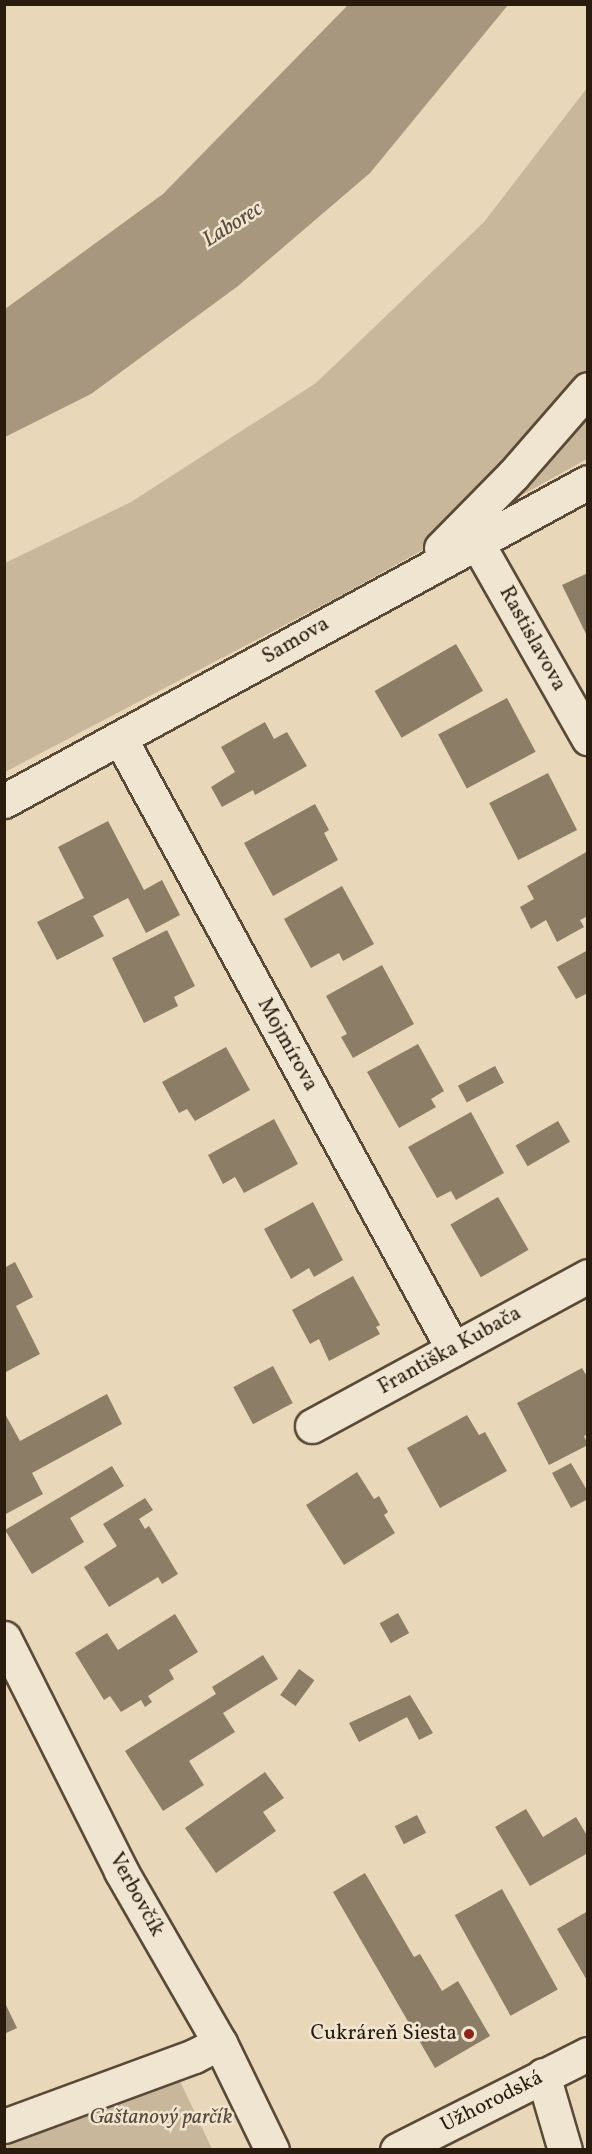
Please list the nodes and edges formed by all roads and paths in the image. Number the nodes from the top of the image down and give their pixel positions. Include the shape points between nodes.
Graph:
1 (588, 389) edge
2 (588, 482) edge
3 (476, 541) junction
4 (416, 573) junction
5 (588, 738) edge
6 (121, 740) junction
7 (4, 801) edge
8 (588, 1276) edge
9 (453, 1349) junction
10 (312, 1426) dead end
11 (4, 1638) edge
12 (220, 2043) junction
13 (588, 2054) edge
14 (543, 2075) junction
15 (4, 2126) edge
16 (272, 2150) edge
17 (397, 2150) edge
18 (565, 2150) edge

1 - 4 street via 513,475
2 - 3 street, Samova
3 - 4 street, Samova
3 - 5 street, Rastislavova
4 - 6 street, Samova
6 - 7 street, Samova
6 - 9 street, Mojmírova
8 - 9 street, Františka Kubača
9 - 10 street, Františka Kubača
11 - 12 street, Verbovčík via 121,1871
12 - 15 street
12 - 16 street, Verbovčík
13 - 14 street, Užhorodská
14 - 17 street, Užhorodská
14 - 18 street

